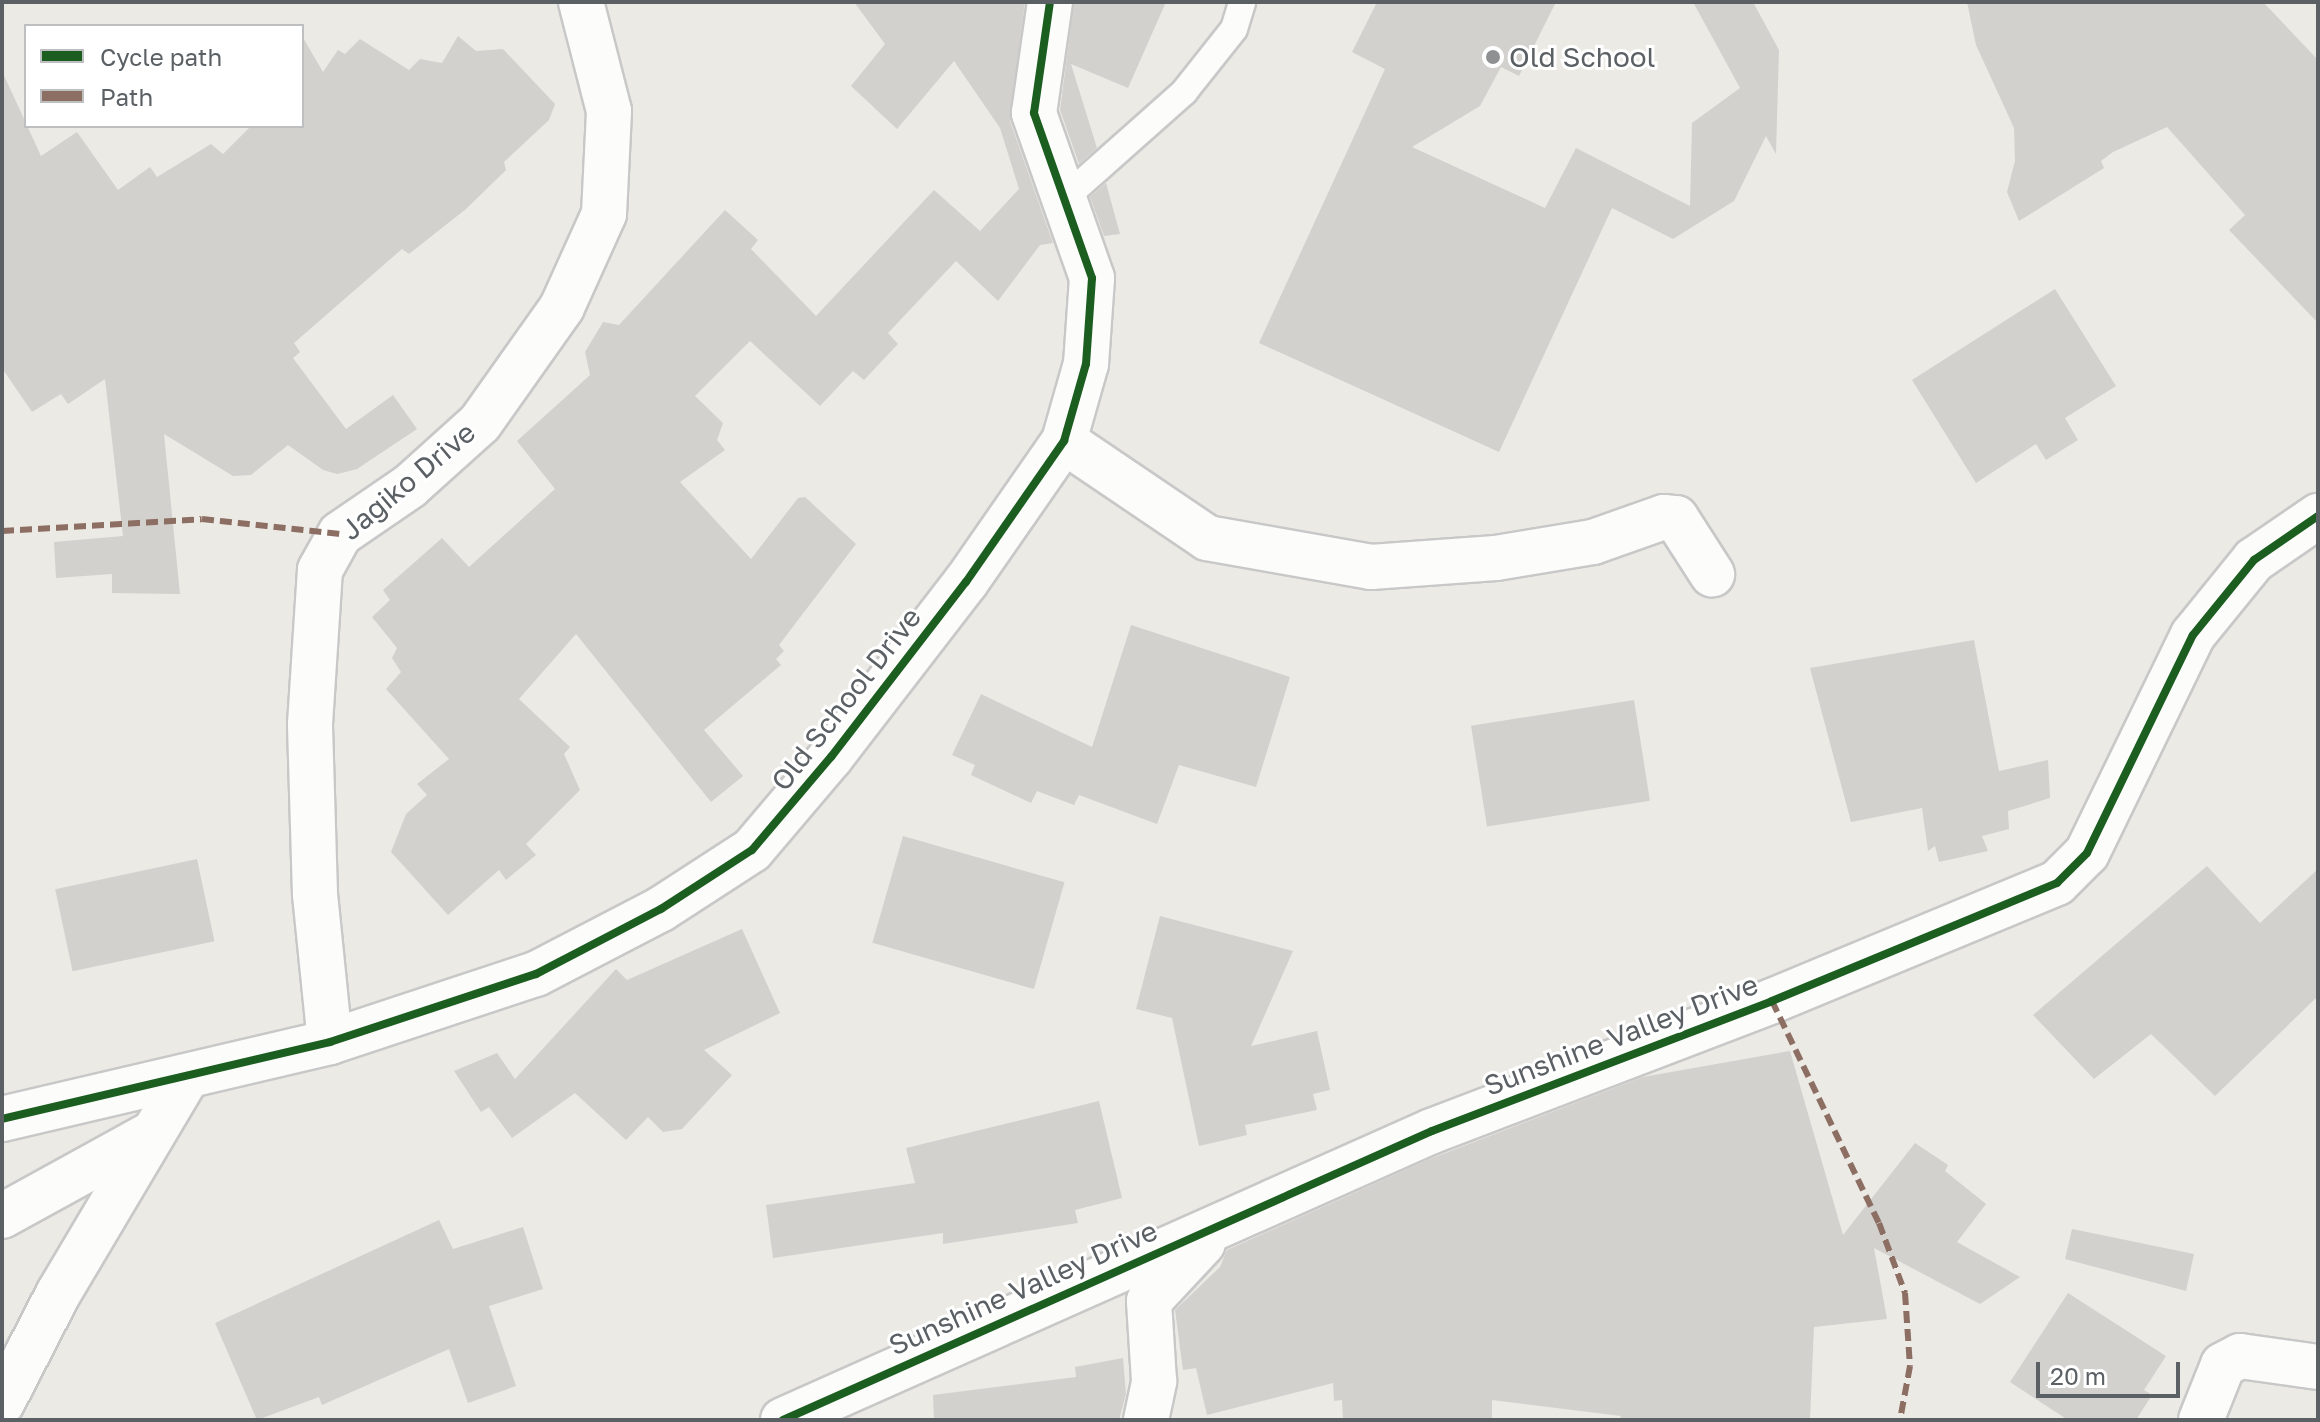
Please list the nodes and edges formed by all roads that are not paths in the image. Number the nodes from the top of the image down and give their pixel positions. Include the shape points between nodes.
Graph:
1 (581, 2) edge
2 (1050, 2) edge
3 (1242, 2) edge
4 (1067, 196) junction
5 (1064, 441) junction
6 (2318, 516) edge
7 (1712, 574) dead end
8 (330, 1042) junction
9 (186, 1078) junction
10 (2, 1119) edge
11 (153, 1133) junction
12 (2, 1216) edge
13 (1219, 1227) junction
14 (2318, 1367) edge
15 (2, 1403) edge
16 (783, 1420) edge
17 (1146, 1420) edge
18 (2201, 1420) edge

1 - 8 street, Jagiko Drive via 609,111 604,214 562,307 480,423 410,486 340,534 320,570 310,724 315,894
2 - 4 street, Old School Drive via 1034,113
3 - 4 lane via 1234,29 1184,92
4 - 5 street, Old School Drive via 1092,278 1086,364
5 - 7 street via 1207,538 1235,544 1371,567 1496,558 1593,542 1664,517 1676,518
5 - 8 street, Old School Drive via 966,582 752,850 661,909 536,974
6 - 13 street, Sunshine Valley Drive via 2254,560 2193,635 2087,853 2057,883 1787,995 1432,1131
8 - 9 street, Old School Drive
9 - 10 street, Old School Drive
9 - 11 street
11 - 12 street
11 - 15 street
13 - 16 street, Sunshine Valley Drive
13 - 17 street, Sunshine Valley Drive via 1149,1301 1154,1381
14 - 18 street via 2240,1356 2223,1365

